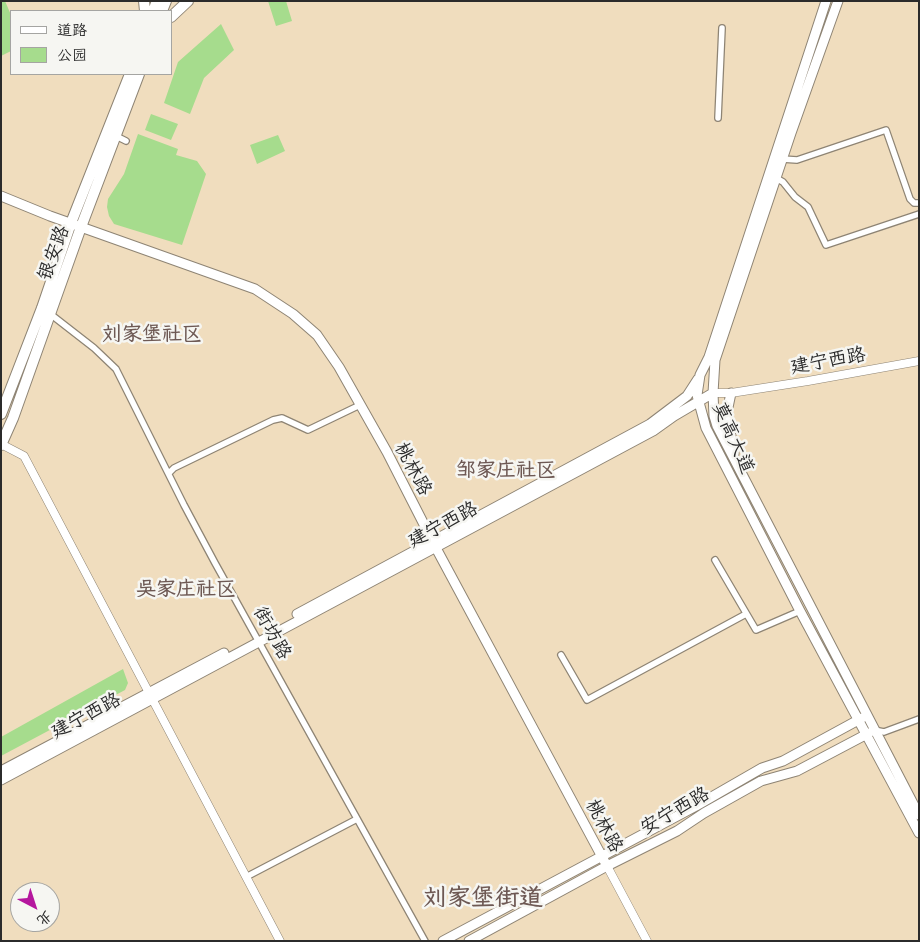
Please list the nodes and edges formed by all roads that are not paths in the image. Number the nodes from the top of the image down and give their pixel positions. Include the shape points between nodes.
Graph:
1 (188, 1) edge
2 (826, 1) edge
3 (838, 1) edge
4 (172, 16) edge
5 (722, 28) dead end
6 (130, 75) edge
7 (139, 75) edge
8 (718, 118) dead end
9 (116, 136) junction
10 (126, 141) dead end
11 (782, 159) junction
12 (776, 178) junction
13 (1, 196) edge
14 (919, 203) edge
15 (919, 214) edge
16 (76, 225) junction
17 (46, 311) junction
18 (919, 361) edge
19 (700, 375) junction
20 (731, 393) junction
21 (713, 394) junction
22 (687, 396) junction
23 (698, 398) junction
24 (360, 405) junction
25 (1, 414) edge
26 (1, 444) edge
27 (735, 461) junction
28 (169, 473) junction
29 (434, 545) junction
30 (715, 560) dead end
31 (800, 611) junction
32 (746, 614) junction
33 (258, 639) junction
34 (561, 655) dead end
35 (151, 696) junction
36 (862, 718) junction
37 (919, 719) edge
38 (869, 732) junction
39 (1, 772) edge
40 (1, 780) edge
41 (919, 815) edge
42 (357, 819) junction
43 (919, 833) edge
44 (601, 856) junction
45 (607, 866) junction
46 (246, 877) junction
47 (280, 941) edge
48 (425, 941) edge
49 (443, 941) edge
50 (469, 941) edge
51 (647, 941) edge

1 - 4 main road
2 - 19 main road, 莫高大道 via 709,358
3 - 11 main road, 莫高大道
5 - 8 street
6 - 16 main road, 银安路
7 - 9 main road, 银安路
9 - 10 street
9 - 16 main road, 银安路
11 - 12 main road, 莫高大道
11 - 14 street via 797,160 886,130 910,199
12 - 15 street via 808,207 826,245
12 - 21 main road, 莫高大道 via 715,360
13 - 16 main road, 桃林路
16 - 17 main road, 银安路
16 - 24 main road, 桃林路 via 255,288 317,335
17 - 25 main road, 银安路
17 - 26 main road, 银安路
17 - 28 street, 街坊路 via 116,369
18 - 20 street, 建宁西路
19 - 22 main road, 建宁西路
19 - 23 main road, 莫高大道
20 - 21 street, 建宁西路
20 - 27 main road via 726,412
21 - 23 main road
21 - 27 main road, 莫高大道 via 717,426
22 - 23 main road
22 - 29 main road, 建宁西路 via 650,424
23 - 29 main road, 建宁西路 via 653,431
23 - 31 main road, 莫高大道 via 706,428
24 - 28 street via 308,430 282,418 273,420
24 - 29 main road, 桃林路
26 - 35 street via 24,456
27 - 36 main road, 莫高大道
28 - 33 street, 街坊路
29 - 33 main road, 建宁西路
29 - 44 main road, 桃林路
30 - 32 street
31 - 32 street via 756,630
31 - 36 main road, 莫高大道
32 - 34 street via 588,700
33 - 35 main road, 建宁西路
33 - 42 street, 街坊路
35 - 39 main road, 建宁西路
35 - 40 main road, 建宁西路
35 - 46 street
36 - 38 main road, 莫高大道
36 - 44 main road, 安宁西路 via 783,761 762,768
37 - 38 street via 884,732
38 - 41 main road, 莫高大道
38 - 43 main road, 莫高大道
38 - 45 main road, 安宁西路 via 797,771 761,781 677,831
42 - 46 street
42 - 48 street, 街坊路
44 - 45 main road, 桃林路
44 - 49 main road, 安宁西路
45 - 50 main road, 安宁西路
45 - 51 street, 桃林路
46 - 47 street

